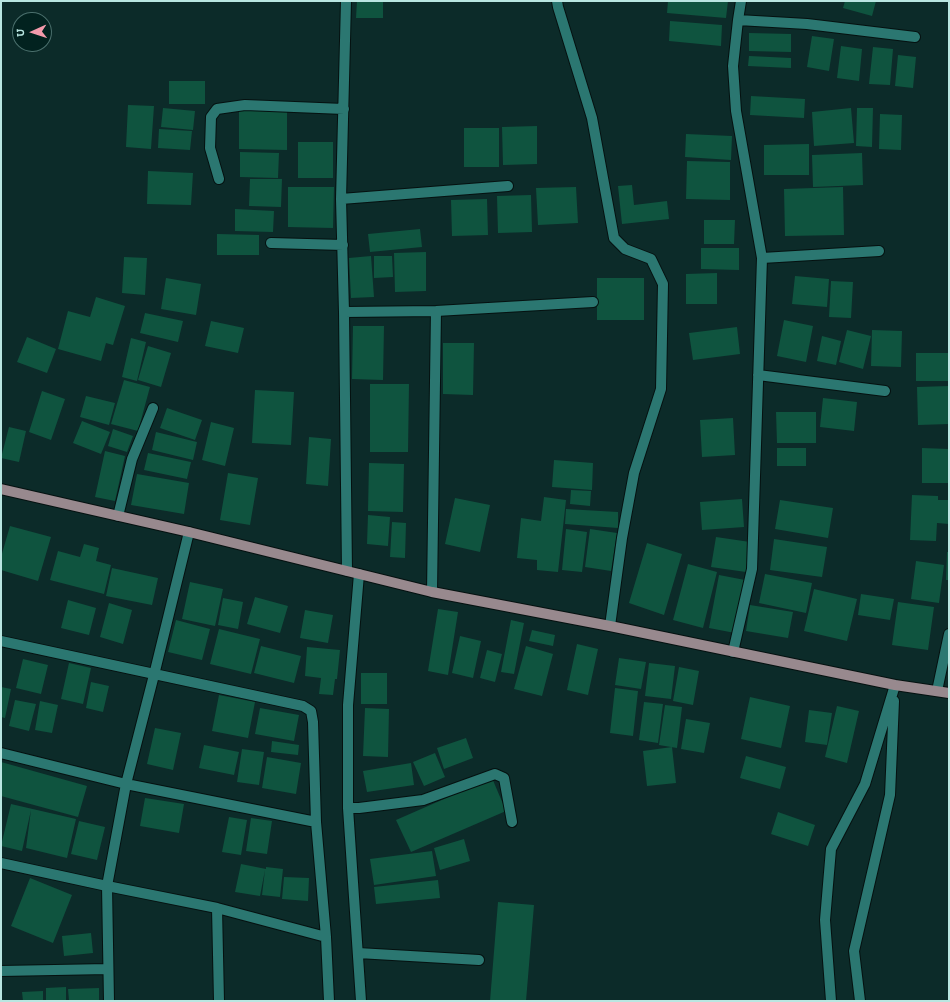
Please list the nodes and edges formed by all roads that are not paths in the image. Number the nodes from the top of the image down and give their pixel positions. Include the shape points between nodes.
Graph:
1 (346, 1) edge
2 (557, 1) edge
3 (741, 1) edge
4 (738, 20) junction
5 (915, 37) dead end
6 (344, 109) junction
7 (219, 179) dead end
8 (508, 186) dead end
9 (341, 199) junction
10 (271, 243) dead end
11 (343, 245) junction
12 (879, 251) dead end
13 (762, 258) junction
14 (594, 302) dead end
15 (436, 311) junction
16 (344, 312) junction
17 (758, 375) junction
18 (886, 391) dead end
19 (153, 408) dead end
20 (1, 489) edge
21 (118, 516) junction
22 (189, 532) junction
23 (353, 572) junction
24 (432, 592) junction
25 (610, 626) junction
26 (949, 634) edge
27 (1, 641) edge
28 (733, 652) junction
29 (154, 675) junction
30 (894, 685) junction
31 (937, 691) junction
32 (949, 692) edge
33 (1, 753) edge
34 (126, 784) junction
35 (348, 808) junction
36 (316, 822) junction
37 (512, 822) dead end
38 (1, 863) edge
39 (107, 886) junction
40 (217, 908) junction
41 (326, 937) junction
42 (358, 954) junction
43 (479, 960) dead end
44 (108, 969) junction
45 (1, 971) edge
46 (109, 1001) edge
47 (219, 1001) edge
48 (329, 1001) edge
49 (361, 1001) edge
50 (831, 1001) edge
51 (860, 1001) edge

1 - 6 street
2 - 25 street via 592,118 614,238 625,249 650,259 663,284 661,389 634,473
3 - 4 street
4 - 5 street via 807,24
4 - 13 street via 733,66 736,111
6 - 7 street via 245,105 217,109 212,117 210,148
6 - 9 street
8 - 9 street
9 - 11 street
10 - 11 street
11 - 16 street
12 - 13 street
13 - 17 street
14 - 15 street
15 - 16 street
15 - 24 street
16 - 23 street
17 - 18 street
17 - 28 street via 752,568
19 - 21 street via 132,459
20 - 21 main road
21 - 22 main road
22 - 23 main road
22 - 29 street
23 - 24 main road
23 - 35 street via 348,706
24 - 25 main road
25 - 28 main road
26 - 31 street
27 - 29 street
28 - 30 main road
29 - 34 street
29 - 36 street via 303,706 311,711
30 - 31 main road
30 - 50 street via 865,784 831,849 825,920
30 - 51 street via 890,795 854,951
31 - 32 main road
33 - 34 street
34 - 36 street
34 - 39 street
35 - 37 street via 423,800 495,774 504,778
35 - 42 street
36 - 41 street
38 - 39 street
39 - 40 street
39 - 44 street
40 - 41 street
40 - 47 street
41 - 48 street
42 - 43 street
42 - 49 street
44 - 45 street
44 - 46 street

